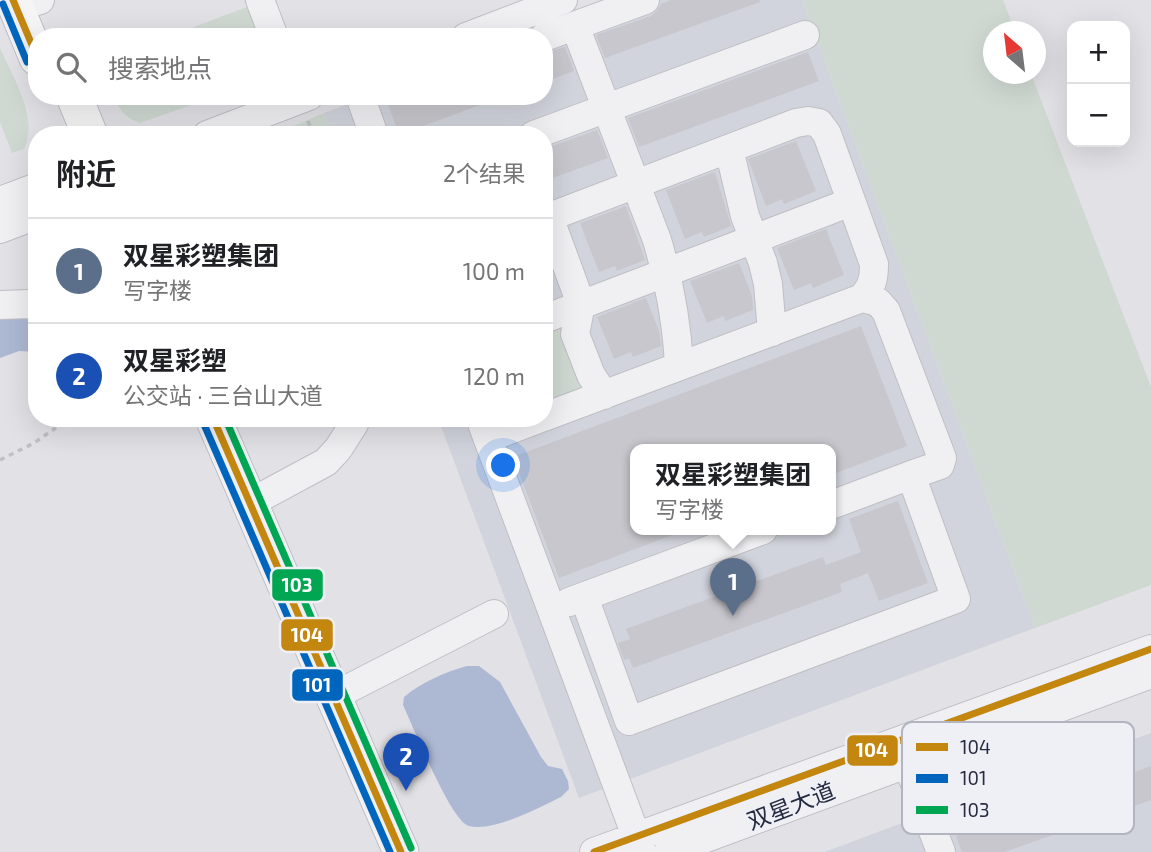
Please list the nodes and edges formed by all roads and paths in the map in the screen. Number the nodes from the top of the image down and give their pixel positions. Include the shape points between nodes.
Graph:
1 (260, 0) edge
2 (563, 0) edge
3 (645, 0) edge
4 (30, 1) edge
5 (575, 26) junction
6 (33, 28) edge
7 (44, 28) edge
8 (271, 28) edge
9 (490, 28) edge
10 (553, 34) edge
11 (805, 35) dead end
12 (57, 105) edge
13 (78, 105) edge
14 (282, 105) edge
15 (370, 105) edge
16 (606, 108) junction
17 (65, 126) edge
18 (86, 126) edge
19 (230, 126) edge
20 (373, 126) edge
21 (553, 128) edge
22 (729, 149) junction
23 (635, 184) junction
24 (28, 190) edge
25 (0, 201) edge
26 (851, 202) junction
27 (553, 216) edge
28 (28, 218) edge
29 (0, 229) edge
30 (553, 233) edge
31 (754, 238) junction
32 (666, 272) junction
33 (862, 298) junction
34 (28, 304) edge
35 (581, 304) junction
36 (0, 305) edge
37 (553, 315) edge
38 (772, 332) junction
39 (679, 366) junction
40 (604, 395) junction
41 (553, 414) edge
42 (58, 427) edge
43 (195, 427) edge
44 (217, 427) edge
45 (352, 427) edge
46 (484, 428) edge
47 (0, 460) edge
48 (911, 475) junction
49 (250, 503) junction
50 (836, 503) edge
51 (750, 535) edge
52 (584, 597) junction
53 (551, 609) junction
54 (494, 614) dead end
55 (1151, 649) edge
56 (1151, 674) edge
57 (334, 696) junction
58 (975, 722) edge
59 (998, 722) edge
60 (902, 752) edge
61 (902, 752) edge
62 (934, 834) edge
63 (639, 844) edge
64 (376, 852) edge
65 (401, 852) edge
66 (594, 852) edge
67 (668, 852) edge
68 (941, 852) edge

1 - 8 street
2 - 9 street
3 - 5 street
4 - 6 main road
4 - 7 main road
5 - 10 street
5 - 16 street
11 - 16 street
12 - 17 main road
13 - 18 main road
14 - 19 street
15 - 20 street
16 - 21 street
16 - 23 street
22 - 23 street
22 - 26 street via 796,123 819,123
22 - 31 street
23 - 27 street
23 - 32 street
24 - 25 street
26 - 31 street
26 - 33 street via 874,264 871,288
28 - 29 street
30 - 35 street
31 - 32 street
31 - 38 street via 768,284
32 - 35 street
32 - 39 street
33 - 38 street
33 - 48 street via 878,302 886,311 942,457 940,465
34 - 36 street
35 - 37 street
35 - 40 street via 575,334
38 - 39 street
39 - 40 street
40 - 41 street
42 - 47 path
43 - 64 main road
44 - 49 main road
45 - 49 street via 326,462
46 - 53 street
48 - 50 street
48 - 52 street via 956,599 629,721
49 - 57 main road
51 - 52 street
52 - 53 street
53 - 63 street
54 - 57 street
55 - 58 street, 双星大道
56 - 59 street, 双星大道
57 - 65 main road
60 - 63 street, 双星大道
61 - 67 street, 双星大道
62 - 68 street
63 - 66 street, 双星大道

